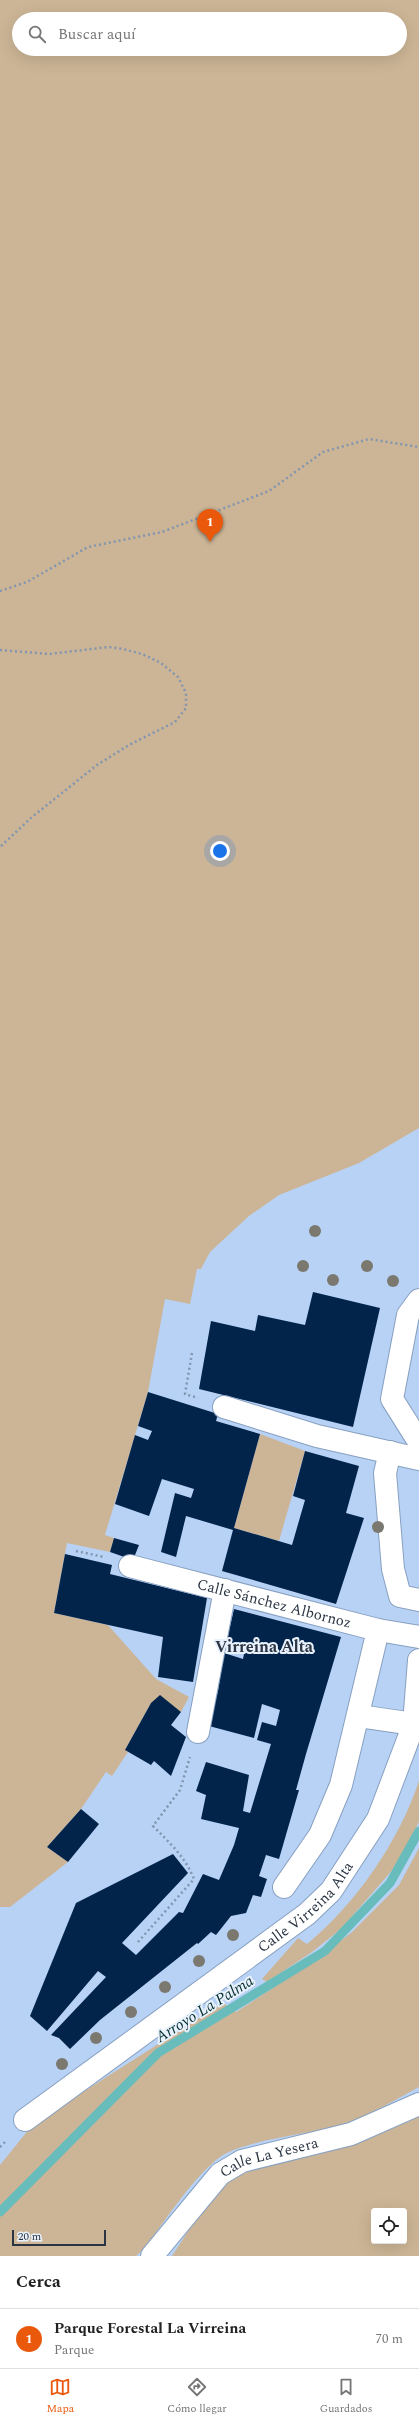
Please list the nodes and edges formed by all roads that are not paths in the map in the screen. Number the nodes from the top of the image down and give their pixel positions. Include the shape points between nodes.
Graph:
1 (414, 1308) edge
2 (224, 1407) dead end
3 (419, 1442) edge
4 (390, 1452) junction
5 (419, 1459) edge
6 (130, 1566) dead end
7 (225, 1590) junction
8 (419, 1600) edge
9 (378, 1630) junction
10 (419, 1637) edge
11 (419, 1660) edge
12 (359, 1716) junction
13 (414, 1724) junction
14 (198, 1732) road end
15 (284, 1887) dead end
16 (419, 2104) edge
17 (25, 2120) dead end
18 (152, 2256) edge

1 - 3 street via 392,1399
2 - 4 street via 318,1436
4 - 5 street
4 - 8 street via 385,1473 393,1569 400,1596
6 - 7 street, Calle Sánchez Albornoz
7 - 9 street, Calle Sánchez Albornoz
7 - 14 street
9 - 10 street, Calle Sánchez Albornoz
9 - 12 street
11 - 13 street, Calle Virreina Alta
12 - 13 street
12 - 15 street via 342,1785 320,1835
13 - 17 street, Calle Virreina Alta via 378,1819 331,1891 301,1919
16 - 18 street, Calle La Yesera via 350,2134 242,2161 220,2174

